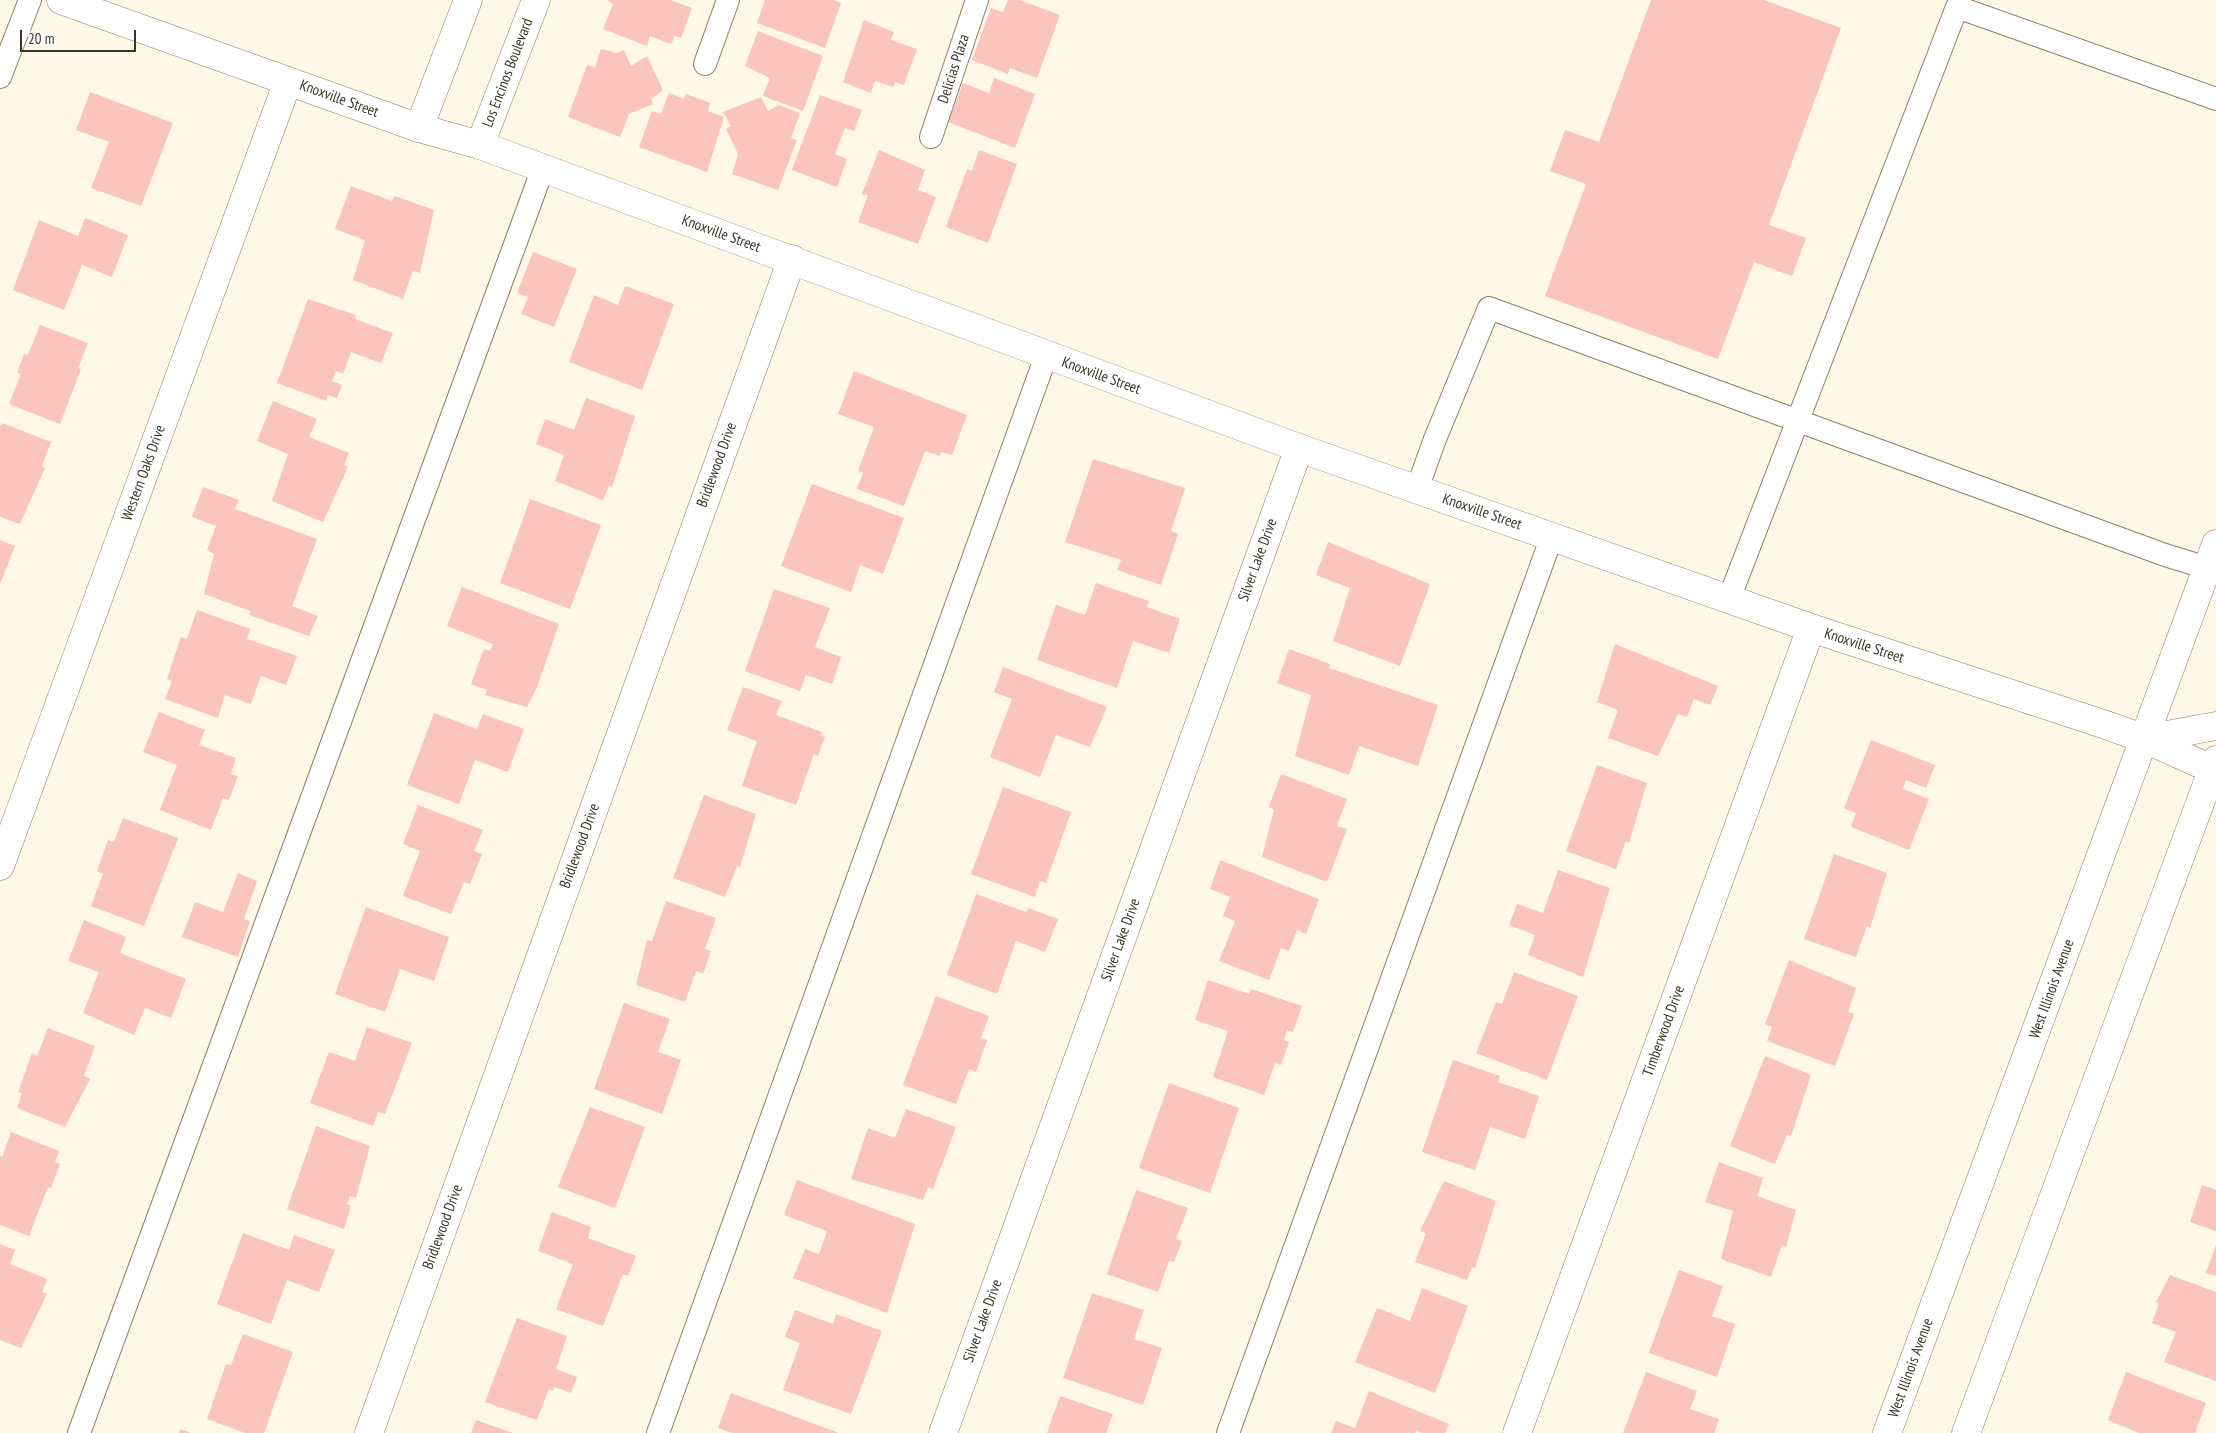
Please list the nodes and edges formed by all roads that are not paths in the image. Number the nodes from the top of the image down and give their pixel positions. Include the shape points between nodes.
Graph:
1 (30, 0) edge
2 (61, 0) edge
3 (468, 0) edge
4 (536, 0) edge
5 (728, 0) edge
6 (977, 0) edge
7 (705, 64) dead end
8 (0, 78) edge
9 (288, 80) junction
10 (2216, 99) edge
11 (419, 128) junction
12 (931, 137) dead end
13 (480, 145) junction
14 (544, 168) junction
15 (792, 259) junction
16 (1046, 356) junction
17 (1798, 420) junction
18 (1299, 448) junction
19 (1417, 489) junction
20 (1552, 536) junction
21 (2212, 556) edge
22 (1729, 599) junction
23 (1811, 628) junction
24 (2216, 726) edge
25 (2145, 739) junction
26 (2215, 767) edge
27 (0, 866) edge
28 (79, 1433) edge
29 (369, 1433) edge
30 (658, 1433) edge
31 (943, 1433) edge
32 (1228, 1433) edge
33 (1517, 1433) edge
34 (1887, 1433) edge
35 (1966, 1433) edge

1 - 8 lane
2 - 9 street, Knoxville Street
3 - 11 street
4 - 13 street, Los Encinos Boulevard
5 - 7 lane
6 - 12 lane, Delicias Plaza
9 - 11 street, Knoxville Street
9 - 27 street, Western Oaks Drive
10 - 17 lane via 1957,7
11 - 13 street, Knoxville Street
13 - 14 street, Knoxville Street
14 - 15 street, Knoxville Street
14 - 28 lane
15 - 16 street, Knoxville Street
15 - 29 street, Bridlewood Drive
16 - 18 street, Knoxville Street
16 - 30 lane
17 - 19 lane via 1489,308
17 - 21 lane via 2165,555
17 - 22 lane
18 - 19 street, Knoxville Street
18 - 31 street, Silver Lake Drive
19 - 20 street, Knoxville Street
20 - 22 street, Knoxville Street
20 - 32 lane
21 - 25 street, West Illinois Avenue
22 - 23 street, Knoxville Street
23 - 25 street, Knoxville Street
23 - 33 street, Timberwood Drive
24 - 25 street, Knoxville Street
25 - 26 street, Knoxville Street
25 - 34 street, West Illinois Avenue
26 - 35 street

